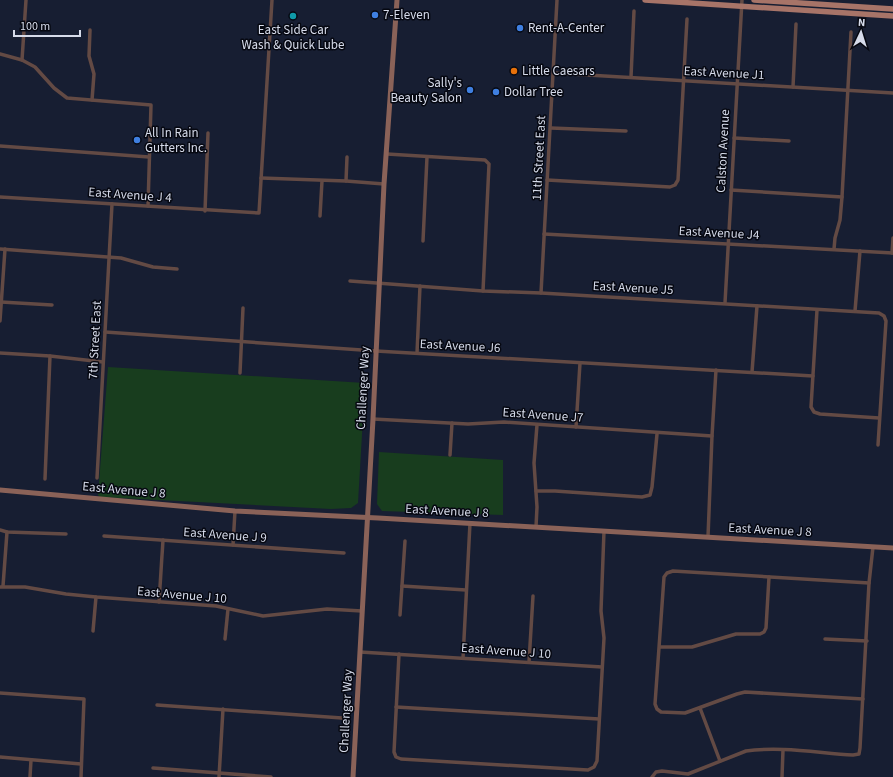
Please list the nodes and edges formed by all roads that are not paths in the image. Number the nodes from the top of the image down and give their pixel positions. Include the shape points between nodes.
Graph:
1 (26, 0) edge
2 (272, 0) edge
3 (397, 0) edge
4 (557, 0) edge
5 (645, 0) edge
6 (742, 0) edge
7 (754, 0) edge
8 (741, 7) junction
9 (893, 9) edge
10 (634, 11) dead end
11 (893, 16) edge
12 (687, 19) dead end
13 (796, 24) dead end
14 (90, 30) dead end
15 (851, 32) dead end
16 (0, 54) edge
17 (22, 60) junction
18 (554, 73) junction
19 (631, 77) junction
20 (684, 81) junction
21 (737, 84) junction
22 (793, 87) junction
23 (848, 91) junction
24 (893, 93) edge
25 (92, 100) junction
26 (550, 128) junction
27 (626, 131) dead end
28 (208, 133) dead end
29 (734, 138) junction
30 (789, 141) dead end
31 (0, 146) edge
32 (387, 154) junction
33 (149, 157) junction
34 (347, 157) dead end
35 (427, 157) junction
36 (261, 178) junction
37 (547, 180) junction
38 (322, 181) junction
39 (346, 181) junction
40 (384, 184) junction
41 (731, 190) junction
42 (0, 197) edge
43 (842, 197) junction
44 (112, 204) junction
45 (148, 206) junction
46 (205, 211) junction
47 (320, 216) dead end
48 (544, 234) junction
49 (893, 238) edge
50 (423, 241) dead end
51 (728, 243) junction
52 (0, 249) edge
53 (5, 250) junction
54 (834, 250) junction
55 (860, 251) junction
56 (893, 253) edge
57 (110, 257) junction
58 (177, 269) dead end
59 (350, 281) dead end
60 (380, 283) junction
61 (420, 286) junction
62 (483, 291) junction
63 (541, 293) junction
64 (1, 302) junction
65 (725, 303) junction
66 (52, 306) dead end
67 (756, 306) junction
68 (243, 308) dead end
69 (817, 310) junction
70 (855, 311) junction
71 (0, 321) edge
72 (105, 332) junction
73 (241, 342) junction
74 (376, 351) junction
75 (0, 352) edge
76 (417, 353) junction
77 (50, 356) junction
78 (104, 362) junction
79 (580, 362) junction
80 (716, 370) junction
81 (752, 372) junction
82 (240, 373) dead end
83 (813, 376) junction
84 (880, 418) junction
85 (373, 419) junction
86 (452, 423) junction
87 (537, 425) junction
88 (576, 427) junction
89 (657, 434) junction
90 (712, 436) junction
91 (878, 445) dead end
92 (450, 455) dead end
93 (97, 478) dead end
94 (45, 479) dead end
95 (0, 490) edge
96 (536, 492) junction
97 (235, 511) junction
98 (367, 517) junction
99 (470, 523) junction
100 (536, 527) junction
101 (0, 530) edge
102 (604, 531) junction
103 (7, 532) junction
104 (66, 534) dead end
105 (104, 536) dead end
106 (708, 537) junction
107 (163, 540) junction
108 (405, 541) dead end
109 (233, 545) junction
110 (873, 547) junction
111 (893, 548) edge
112 (344, 553) dead end
113 (769, 577) junction
114 (870, 583) junction
115 (402, 586) junction
116 (1, 587) edge
117 (466, 590) junction
118 (533, 596) dead end
119 (96, 597) junction
120 (159, 602) junction
121 (228, 608) junction
122 (362, 612) junction
123 (400, 615) dead end
124 (93, 631) dead end
125 (225, 639) dead end
126 (825, 639) dead end
127 (866, 641) junction
128 (660, 647) junction
129 (360, 652) junction
130 (400, 654) junction
131 (463, 658) junction
132 (529, 662) junction
133 (602, 667) junction
134 (0, 693) edge
135 (863, 699) junction
136 (157, 705) dead end
137 (396, 707) junction
138 (700, 708) junction
139 (223, 710) junction
140 (342, 718) dead end
141 (599, 719) junction
142 (783, 750) junction
143 (0, 757) edge
144 (31, 760) junction
145 (720, 761) junction
146 (81, 764) junction
147 (152, 768) dead end
148 (219, 775) edge
149 (30, 777) edge
150 (81, 777) edge
151 (271, 777) edge
152 (353, 777) edge
153 (652, 777) edge
154 (782, 777) edge

1 - 17 street
2 - 36 street
3 - 32 street, Challenger Way
4 - 18 street, 11th Street East
5 - 8 main road
6 - 8 street, Calston Avenue
7 - 9 main road
8 - 11 main road
8 - 21 street, Calston Avenue
10 - 19 street
12 - 20 street
13 - 22 street
14 - 25 street via 89,56 94,74
15 - 23 street
16 - 17 street
17 - 25 street via 35,67 67,98
18 - 19 street, East Avenue J1
18 - 26 street, 11th Street East
19 - 20 street, East Avenue J1
20 - 21 street, East Avenue J1
20 - 37 street via 678,180 675,184 670,187
21 - 22 street, East Avenue J1
21 - 29 street, Calston Avenue
22 - 23 street, East Avenue J1
23 - 24 street, East Avenue J1
23 - 43 street
25 - 33 street via 152,105
26 - 27 street
26 - 37 street, 11th Street East
28 - 46 street
29 - 30 street
29 - 41 street, Calston Avenue
31 - 33 street
32 - 35 street
32 - 40 street, Challenger Way
33 - 45 street
34 - 39 street
35 - 50 street
35 - 62 street via 485,160 489,164
36 - 38 street
36 - 46 street, East Avenue J 4 via 259,213
37 - 48 street, 11th Street East
38 - 39 street
38 - 47 street
39 - 40 street
40 - 60 street, Challenger Way
41 - 43 street
41 - 51 street, Calston Avenue
42 - 44 street, East Avenue J 4
43 - 54 street
44 - 45 street, East Avenue J 4
44 - 57 street, 7th Street East
45 - 46 street, East Avenue J 4
48 - 51 street, East Avenue J4
48 - 63 street, 11th Street East
49 - 56 street
51 - 54 street, East Avenue J4
51 - 65 street, Calston Avenue
52 - 53 street
53 - 57 street
53 - 64 street
54 - 55 street, East Avenue J4
55 - 56 street, East Avenue J4
55 - 70 street
57 - 58 street via 126,258 153,267
57 - 72 street, 7th Street East
59 - 60 street, East Avenue J5
60 - 61 street, East Avenue J5
60 - 74 street, Challenger Way
61 - 62 street, East Avenue J5
61 - 76 street
62 - 63 street, East Avenue J5
63 - 65 street, East Avenue J5
64 - 66 street
64 - 71 street
65 - 67 street, East Avenue J5
67 - 69 street, East Avenue J5
67 - 81 street
68 - 73 street
69 - 70 street, East Avenue J5
69 - 83 street
70 - 84 street, East Avenue J5 via 879,313 884,316 886,322
72 - 73 street, East Avenue J6
72 - 78 street, 7th Street East
73 - 74 street, East Avenue J6
73 - 82 street
74 - 76 street, East Avenue J6
74 - 85 street, Challenger Way
75 - 77 street
76 - 79 street, East Avenue J6
77 - 78 street
77 - 94 street
78 - 93 street, 7th Street East
79 - 80 street, East Avenue J6
79 - 88 street
80 - 81 street, East Avenue J6
80 - 90 street
81 - 83 street, East Avenue J6
83 - 84 street via 811,407 814,412
84 - 91 street
85 - 86 street, East Avenue J7
85 - 98 street, Challenger Way
86 - 87 street, East Avenue J7 via 504,422
86 - 92 street
87 - 88 street, East Avenue J7
87 - 96 street via 534,463
88 - 89 street, East Avenue J7
89 - 90 street, East Avenue J7
89 - 96 street via 650,494 642,497
90 - 106 street
95 - 97 street, East Avenue J 8
96 - 100 street
97 - 98 street, East Avenue J 8
97 - 109 street
98 - 99 street, East Avenue J 8
98 - 122 street, Challenger Way
99 - 100 street, East Avenue J 8
99 - 117 street
100 - 102 street, East Avenue J 8
101 - 103 street
102 - 106 street, East Avenue J 8
102 - 133 street
103 - 104 street
103 - 116 street
105 - 107 street, East Avenue J 9
106 - 110 street, East Avenue J 8
107 - 109 street, East Avenue J 9
107 - 120 street
108 - 115 street
109 - 112 street, East Avenue J 9
110 - 111 street, East Avenue J 8
110 - 114 street
113 - 114 street
113 - 128 street via 764,632 736,634 692,647
113 - 128 street via 673,571 668,573 664,577
114 - 127 street
115 - 117 street
115 - 123 street
116 - 119 street, East Avenue J 10 via 25,586
117 - 131 street
118 - 132 street
119 - 120 street, East Avenue J 10
119 - 124 street
120 - 121 street, East Avenue J 10
121 - 122 street, East Avenue J 10 via 263,616 327,610
121 - 125 street
122 - 129 street, Challenger Way
126 - 127 street
127 - 135 street
128 - 138 street via 656,704 658,709 662,712 685,713
129 - 130 street, East Avenue J 10
129 - 152 street, Challenger Way
130 - 131 street, East Avenue J 10
130 - 137 street
131 - 132 street, East Avenue J 10
132 - 133 street, East Avenue J 10
133 - 141 street
134 - 146 street via 84,699
135 - 138 street via 745,692
135 - 142 street via 858,754 853,756
136 - 139 street
137 - 141 street
137 - 141 street via 394,752 396,757 401,759 588,770 594,767 597,761
138 - 145 street
139 - 140 street
139 - 148 street
142 - 145 street via 746,751
142 - 154 street
143 - 144 street
144 - 146 street
144 - 149 street
145 - 153 street via 688,774 662,771 656,772
146 - 150 street
147 - 148 street
148 - 151 street

